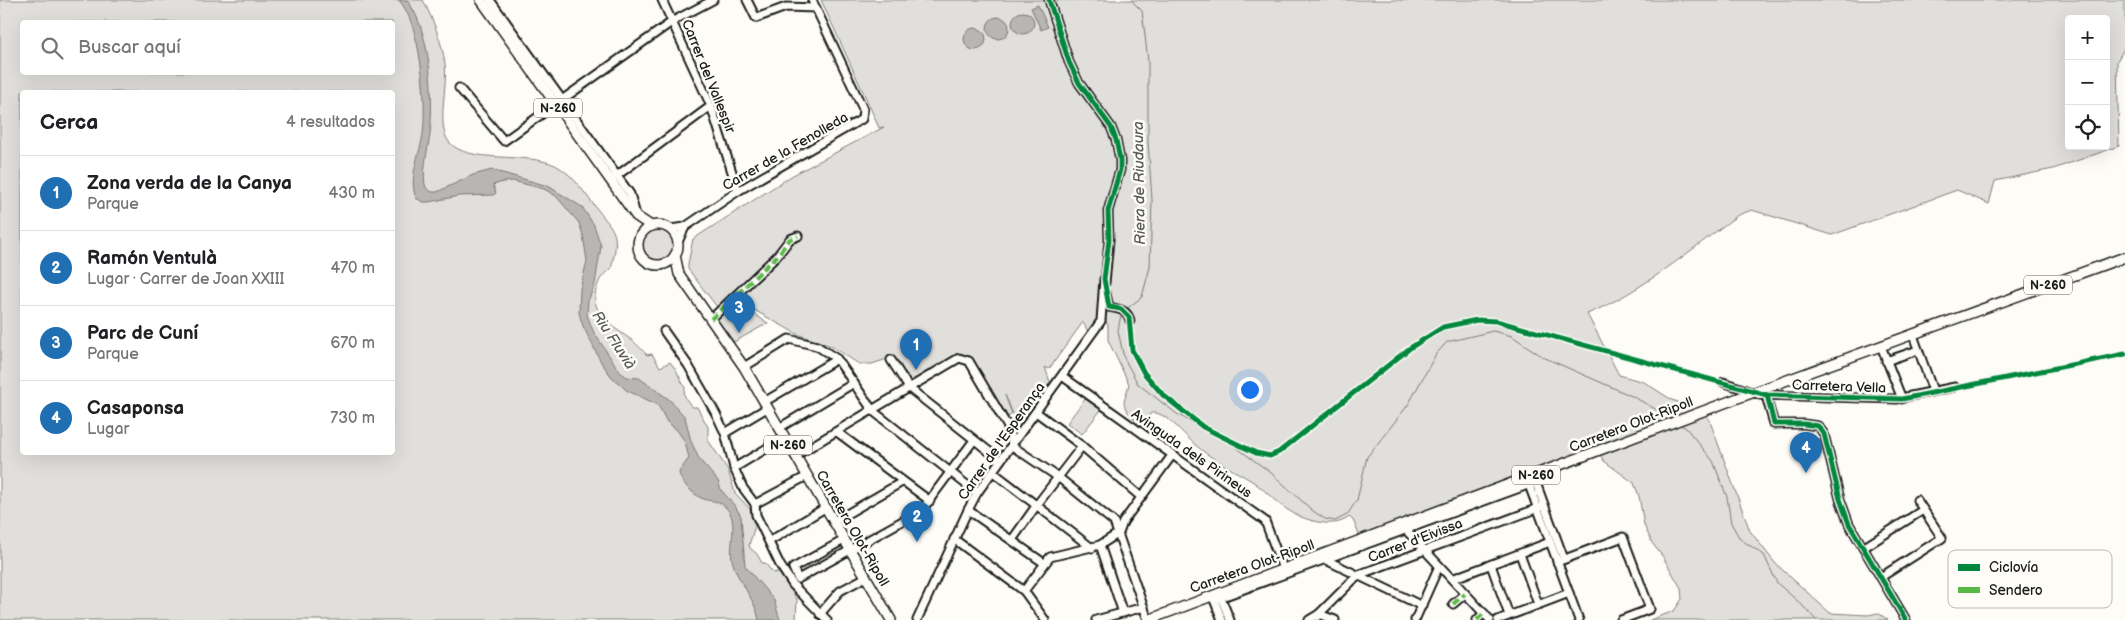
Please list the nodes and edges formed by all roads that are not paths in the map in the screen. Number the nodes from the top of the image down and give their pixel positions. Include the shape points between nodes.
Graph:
1 (481, 0) edge
2 (490, 0) edge
3 (662, 0) edge
4 (713, 0) edge
5 (746, 0) edge
6 (812, 0) edge
7 (1049, 0) edge
8 (816, 8) junction
9 (673, 21) junction
10 (459, 88) dead end
11 (559, 102) junction
12 (711, 106) junction
13 (614, 178) junction
14 (738, 192) junction
15 (636, 216) junction
16 (651, 226) junction
17 (685, 227) junction
18 (670, 229) junction
19 (641, 235) junction
20 (798, 236) dead end
21 (678, 242) junction
22 (675, 255) junction
23 (2125, 257) edge
24 (660, 264) junction
25 (679, 274) junction
26 (1104, 279) junction
27 (711, 319) junction
28 (1130, 321) dead end
29 (664, 331) dead end
30 (1913, 335) junction
31 (1881, 346) junction
32 (1918, 350) junction
33 (838, 359) junction
34 (891, 360) dead end
35 (1886, 361) junction
36 (744, 367) junction
37 (1062, 376) junction
38 (1723, 382) dead end
39 (854, 383) junction
40 (1955, 387) dead end
41 (909, 388) junction
42 (1933, 391) junction
43 (1765, 392) junction
44 (1754, 393) junction
45 (1902, 399) junction
46 (765, 405) junction
47 (873, 411) junction
48 (1036, 412) junction
49 (779, 428) junction
50 (837, 432) junction
51 (725, 433) junction
52 (784, 438) junction
53 (974, 440) junction
54 (1012, 446) junction
55 (1082, 446) junction
56 (1173, 454) junction
57 (795, 456) junction
58 (1000, 460) junction
59 (734, 468) junction
60 (951, 472) junction
61 (993, 472) junction
62 (807, 476) junction
63 (1058, 477) junction
64 (902, 482) junction
65 (1534, 482) junction
66 (977, 493) junction
67 (1141, 497) junction
68 (1917, 500) dead end
69 (930, 501) junction
70 (755, 504) junction
71 (1036, 506) junction
72 (1541, 507) junction
73 (825, 508) junction
74 (968, 510) junction
75 (1922, 510) junction
76 (833, 522) junction
77 (1406, 530) junction
78 (1119, 533) junction
79 (773, 539) dead end
80 (954, 539) junction
81 (844, 540) junction
82 (1012, 540) junction
83 (1550, 542) junction
84 (1100, 545) junction
85 (1092, 548) junction
86 (1863, 548) junction
87 (850, 550) junction
88 (1423, 550) junction
89 (1520, 554) junction
90 (1326, 560) junction
91 (1561, 561) junction
92 (1044, 563) junction
93 (1491, 565) junction
94 (1439, 566) junction
95 (1283, 569) junction
96 (1358, 575) junction
97 (866, 577) junction
98 (1881, 577) junction
99 (1452, 579) junction
100 (796, 582) junction
101 (1024, 592) junction
102 (1569, 593) junction
103 (1465, 594) junction
104 (1216, 598) junction
105 (1453, 604) dead end
106 (1538, 604) junction
107 (1422, 606) junction
108 (1144, 607) junction
109 (1123, 613) junction
110 (820, 614) junction
111 (1484, 614) junction
112 (1510, 615) junction
113 (1318, 617) edge
114 (1416, 619) edge
115 (827, 620) edge
116 (891, 620) edge
117 (917, 620) edge
118 (1044, 620) edge
119 (1096, 620) edge
120 (1148, 620) edge
121 (1222, 620) edge
122 (1230, 620) edge
123 (1309, 620) edge
124 (1335, 620) edge
125 (1477, 620) edge
126 (1490, 620) edge
127 (1498, 620) edge
128 (1579, 620) edge
129 (1621, 620) edge
130 (1906, 620) edge

1 - 11 main road, N-260
2 - 11 street
3 - 9 street, Carrer del Vallespir
4 - 9 street
5 - 8 street via 756,18 786,7
6 - 8 street, Carrer de la Fenolleda
7 - 26 street via 1079,83 1111,127 1120,160 1108,212 1109,240
8 - 14 street, Carrer de la Fenolleda via 862,108 862,120
9 - 11 street
9 - 12 street, Carrer del Vallespir
10 - 11 street via 504,141
11 - 13 main road, N-260
12 - 13 street
12 - 14 street, Carrer del Vallespir
13 - 15 main road, N-260
14 - 17 street, Carrer de la Fenolleda
15 - 16 main road, N-260
15 - 19 main road, N-260
16 - 18 main road, N-260
16 - 19 main road
17 - 18 street
17 - 21 street
18 - 21 main road
19 - 24 main road, N-260 via 638,247 641,256 651,264
20 - 27 street via 790,239 777,256
21 - 22 main road, N-260
22 - 24 main road
22 - 25 main road, Carretera Olot-Ripoll / N-260
23 - 30 main road, Carretera Olot-Ripoll / N-260
24 - 25 main road, Carretera Olot-Ripoll / N-260
25 - 27 main road, Carretera Olot-Ripoll / N-260
26 - 28 street via 1109,307 1124,311
26 - 37 street, Carrer de l'Esperança via 1101,321
27 - 36 main road, Carretera Olot-Ripoll / N-260
29 - 51 street via 688,365
30 - 31 main road, Carretera Olot-Ripoll / N-260
30 - 32 street
31 - 35 street
31 - 43 main road, Carretera Olot-Ripoll / N-260
32 - 35 street
32 - 42 street
33 - 36 street via 817,346 789,339
33 - 39 street
33 - 46 street
34 - 41 street
35 - 45 street
36 - 46 main road, Carretera Olot-Ripoll / N-260
37 - 48 street, Carrer de l'Esperança
37 - 56 street, Avinguda dels Pirineus
38 - 44 street
39 - 47 street
39 - 49 street
40 - 42 street, Carretera Vella
41 - 47 street
41 - 53 street
41 - 54 street via 950,362 959,358 969,361 1009,429
42 - 45 street, Carretera Vella
43 - 44 main road, Carretera Olot-Ripoll / N-260
43 - 45 street, Carretera Vella
43 - 86 street via 1774,424 1818,426 1824,434 1840,499
44 - 65 main road, Carretera Olot-Ripoll / N-260 via 1657,429
46 - 49 main road, Carretera Olot-Ripoll / N-260
46 - 51 street
47 - 50 street
47 - 60 street
48 - 54 street, Carrer de l'Esperança
48 - 55 street
49 - 52 main road, Carretera Olot-Ripoll / N-260
50 - 57 street
50 - 64 street
51 - 59 street
52 - 57 main road, Carretera Olot-Ripoll / N-260
52 - 59 street
53 - 58 street
53 - 60 street
54 - 58 street, Carrer de l'Esperança
54 - 63 street
55 - 63 street
55 - 67 street
56 - 67 street
56 - 95 street, Avinguda dels Pirineus via 1265,521
57 - 62 main road, Carretera Olot-Ripoll / N-260
58 - 61 street, Carrer de l'Esperança
59 - 70 street
60 - 66 street
60 - 69 street
61 - 66 street, Carrer de l'Esperança
61 - 71 street
62 - 70 street
62 - 73 main road, Carretera Olot-Ripoll / N-260
63 - 71 street
63 - 78 street via 1114,522
64 - 69 street
64 - 76 street
65 - 72 street
65 - 77 street
65 - 95 main road, Carretera Olot-Ripoll / N-260
66 - 74 street, Carrer de l'Esperança
67 - 78 street
68 - 75 street
69 - 87 street via 922,510
70 - 100 street via 764,533
71 - 82 street
71 - 85 street
72 - 83 street
72 - 88 street, Carrer d'Eivissa
72 - 91 street
73 - 76 main road, Carretera Olot-Ripoll / N-260
73 - 79 street
74 - 80 street, Carrer de l'Esperança
74 - 82 street
75 - 86 street
75 - 98 street via 1942,538
76 - 81 main road, Carretera Olot-Ripoll / N-260
77 - 88 street
77 - 90 street
78 - 84 street
78 - 108 street
80 - 101 street
80 - 117 street, Carrer de l'Esperança
81 - 87 main road, Carretera Olot-Ripoll / N-260
81 - 100 street via 792,568
82 - 92 street
83 - 89 street
83 - 91 street
84 - 85 street
84 - 109 street
85 - 92 street via 1050,557
86 - 98 street
87 - 97 main road, Carretera Olot-Ripoll / N-260
87 - 100 street
88 - 94 street
88 - 96 street, Carrer d'Eivissa
89 - 93 street
89 - 106 street
90 - 96 street
90 - 104 street
91 - 102 street
91 - 129 street via 1623,537 1650,609
92 - 101 street
93 - 99 street
93 - 112 street
94 - 99 street
94 - 107 street
95 - 104 main road, Carretera Olot-Ripoll / N-260
96 - 107 street
96 - 113 street, Carrer d'Eivissa
97 - 110 street via 840,591
97 - 116 main road, Carretera Olot-Ripoll / N-260
98 - 130 street
99 - 103 street
100 - 110 street
101 - 118 street
102 - 106 street
102 - 128 street
103 - 105 street
103 - 111 street
104 - 120 main road, Carretera Olot-Ripoll / N-260
104 - 121 street
104 - 122 street
106 - 112 street
107 - 114 street
108 - 109 street
108 - 120 street
109 - 119 street
110 - 115 street
111 - 125 street
111 - 126 street
112 - 127 street
113 - 123 street, Carrer d'Eivissa
113 - 124 street

